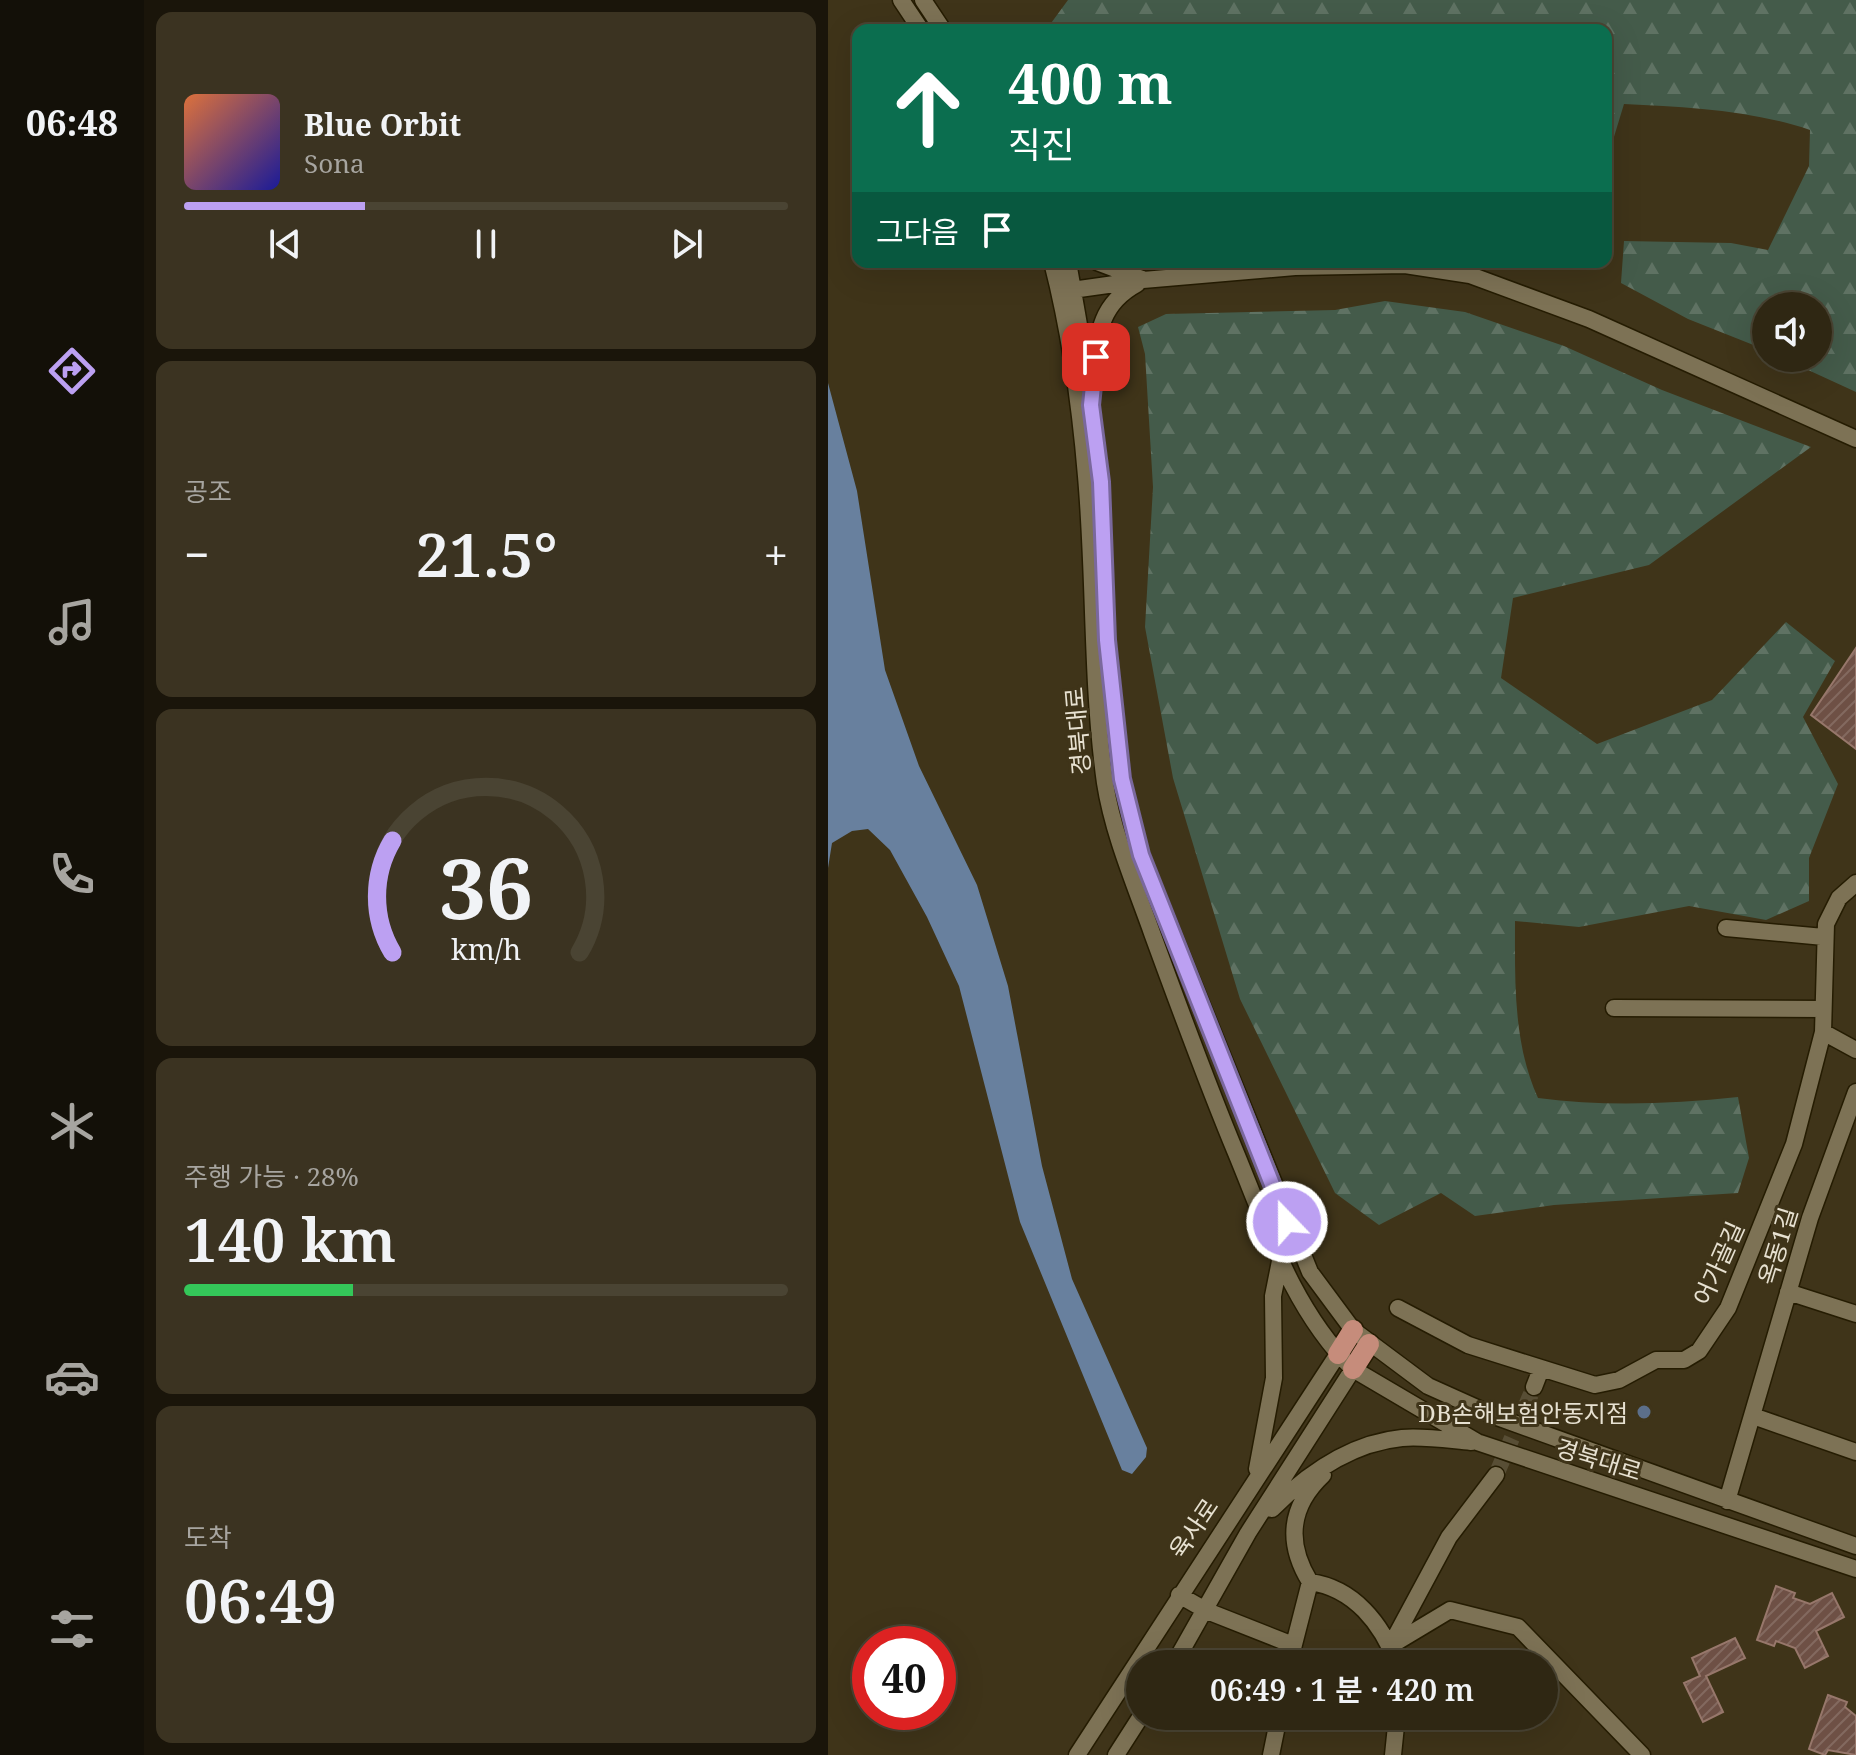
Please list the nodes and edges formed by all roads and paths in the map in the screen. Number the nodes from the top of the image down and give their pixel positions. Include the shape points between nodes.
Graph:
1 (901, 0) edge
2 (923, 0) edge
3 (917, 24) edge
4 (939, 24) edge
5 (1055, 268) edge
6 (1068, 268) edge
7 (1112, 268) edge
8 (1283, 268) edge
9 (1424, 268) edge
10 (1143, 280) junction
11 (1067, 291) junction
12 (1091, 405) junction
13 (1856, 439) edge
14 (1856, 883) edge
15 (1726, 928) dead end
16 (1824, 937) junction
17 (1614, 1008) dead end
18 (1823, 1009) junction
19 (1823, 1032) junction
20 (1856, 1050) edge
21 (1856, 1092) edge
22 (1280, 1261) junction
23 (1788, 1292) junction
24 (1398, 1308) dead end
25 (1856, 1314) edge
26 (1361, 1337) junction
27 (1345, 1362) junction
28 (1541, 1369) junction
29 (1534, 1387) tunnel mouth
30 (1753, 1416) junction
31 (1477, 1442) junction
32 (1360, 1449) junction
33 (1856, 1452) edge
34 (1496, 1475) tunnel mouth
35 (1255, 1481) junction
36 (1727, 1501) junction
37 (1248, 1533) junction
38 (1856, 1546) edge
39 (1856, 1569) edge
40 (1310, 1582) junction
41 (1179, 1595) junction
42 (1207, 1611) junction
43 (1293, 1645) junction
44 (1390, 1646) junction
45 (1183, 1650) edge
46 (1292, 1650) edge
47 (1392, 1650) edge
48 (1132, 1730) edge
49 (1276, 1730) edge
50 (1396, 1730) edge
51 (1077, 1755) edge
52 (1116, 1755) edge
53 (1271, 1755) edge
54 (1393, 1755) edge
55 (1642, 1755) edge

1 - 3 street
2 - 4 street
5 - 11 street, 경북대로
6 - 11 street, 경북대로
7 - 10 street
8 - 10 street
9 - 13 street via 1470,275 1589,319
10 - 11 street
10 - 12 street via 1105,311
11 - 12 street, 경북대로
11 - 22 street, 경북대로 via 1086,477 1092,637 1106,786 1126,861 1206,1082
12 - 26 street, 경북대로 via 1122,779 1141,855 1287,1222 1310,1272
14 - 16 street, 어가골길 via 1839,898
15 - 16 street
16 - 18 street, 어가골길
17 - 18 street
18 - 19 street, 어가골길
19 - 20 street
19 - 28 street, 어가골길 via 1794,1144 1728,1308 1699,1351 1684,1360 1641,1365 1609,1385
21 - 23 street, 옥동1길
22 - 27 street, 경북대로 via 1300,1300
22 - 35 street via 1273,1296 1274,1378
23 - 25 street
23 - 30 street, 옥동1길
24 - 28 street, 어가골길 via 1468,1345
26 - 27 main road, 육사로
26 - 36 street, 경북대로 via 1428,1386 1497,1417
27 - 31 street, 경북대로 via 1411,1407
27 - 35 street, 육사로
27 - 37 street, 육사로
28 - 29 street
30 - 33 street
30 - 36 street, 옥동1길
31 - 32 street via 1400,1438
31 - 39 street, 경북대로
32 - 37 street via 1321,1466 1294,1486
32 - 40 street via 1301,1500 1293,1543
34 - 44 street via 1449,1537
35 - 41 street, 육사로
36 - 38 street, 경북대로
37 - 42 street, 육사로
40 - 43 street
40 - 44 street via 1352,1596
41 - 42 street
41 - 51 street, 육사로
42 - 43 street
42 - 45 street, 육사로
43 - 46 street
44 - 47 street
44 - 55 street via 1450,1610 1518,1627
48 - 52 street
49 - 53 street
50 - 54 street

